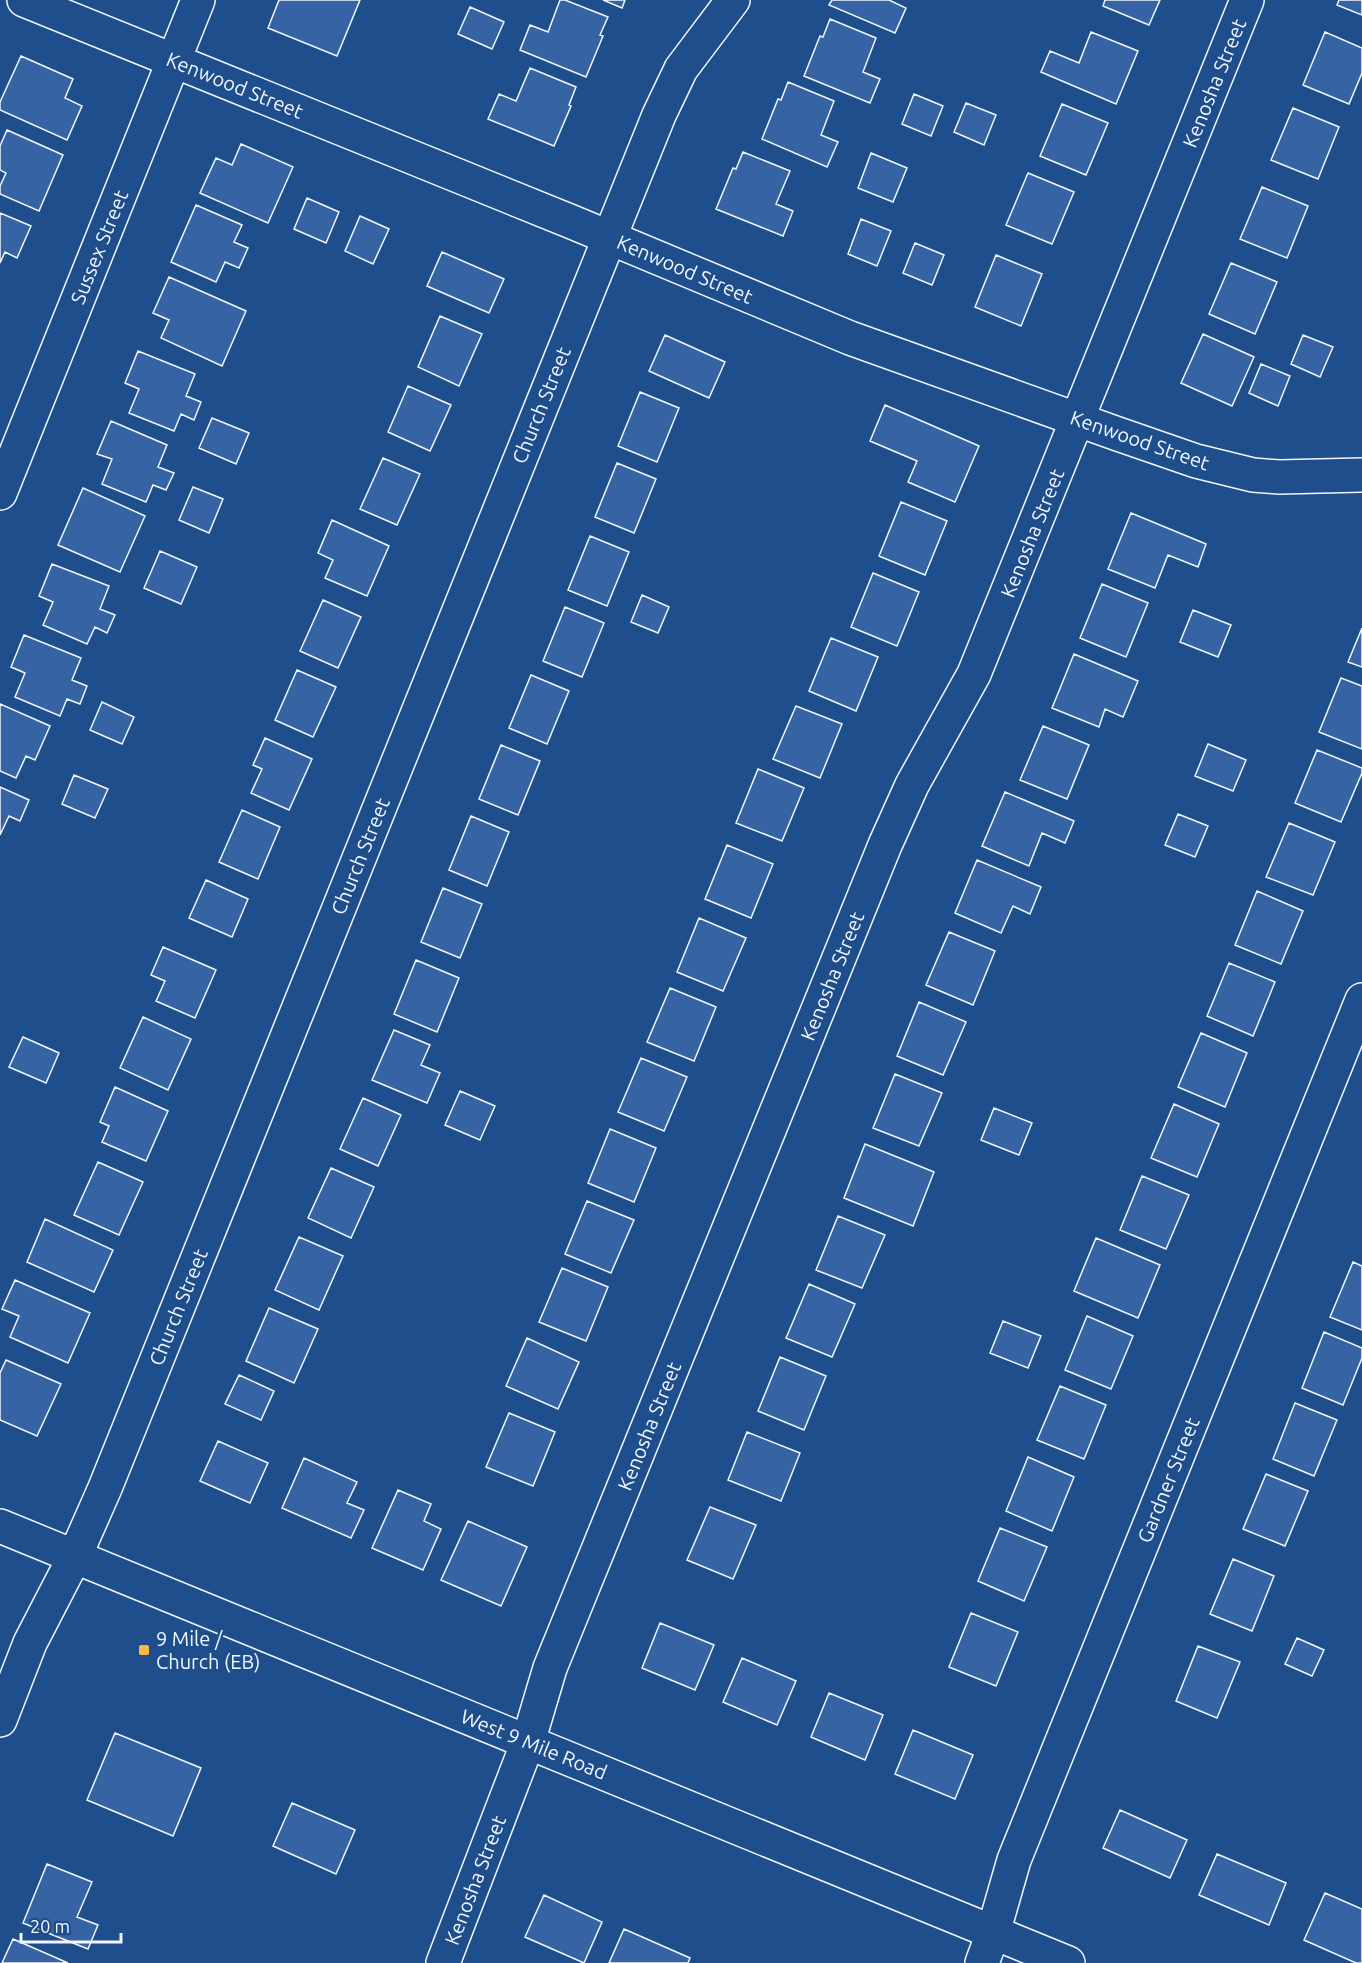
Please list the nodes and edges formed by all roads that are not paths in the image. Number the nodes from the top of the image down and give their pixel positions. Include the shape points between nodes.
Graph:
1 (24, 0) edge
2 (198, 0) edge
3 (733, 0) edge
4 (1247, 0) edge
5 (174, 60) junction
6 (609, 237) junction
7 (1078, 420) junction
8 (1362, 475) edge
9 (0, 493) edge
10 (1362, 1000) edge
11 (0, 1526) edge
12 (75, 1556) junction
13 (0, 1720) edge
14 (528, 1742) junction
15 (993, 1932) junction
16 (443, 1963) edge
17 (982, 1963) edge
18 (1068, 1963) edge

1 - 5 street, Kenwood Street
2 - 5 street, Sussex Street
3 - 6 street, Church Street via 681,69 658,115
4 - 7 street, Kenosha Street
5 - 6 street, Kenwood Street
5 - 9 street, Sussex Street
6 - 7 street, Kenwood Street via 850,338
6 - 12 street, Church Street
7 - 8 street, Kenwood Street via 1196,461 1253,475
7 - 14 street, Kenosha Street via 975,674 912,785 885,845 550,1668
10 - 15 street, Gardner Street via 1014,1860
11 - 12 street, West 9 Mile Road
12 - 13 street, Church Street via 30,1642
12 - 14 street, West 9 Mile Road
14 - 15 street, West 9 Mile Road
14 - 16 street, Kenosha Street
15 - 17 street, Gardner Street
15 - 18 street, West 9 Mile Road

